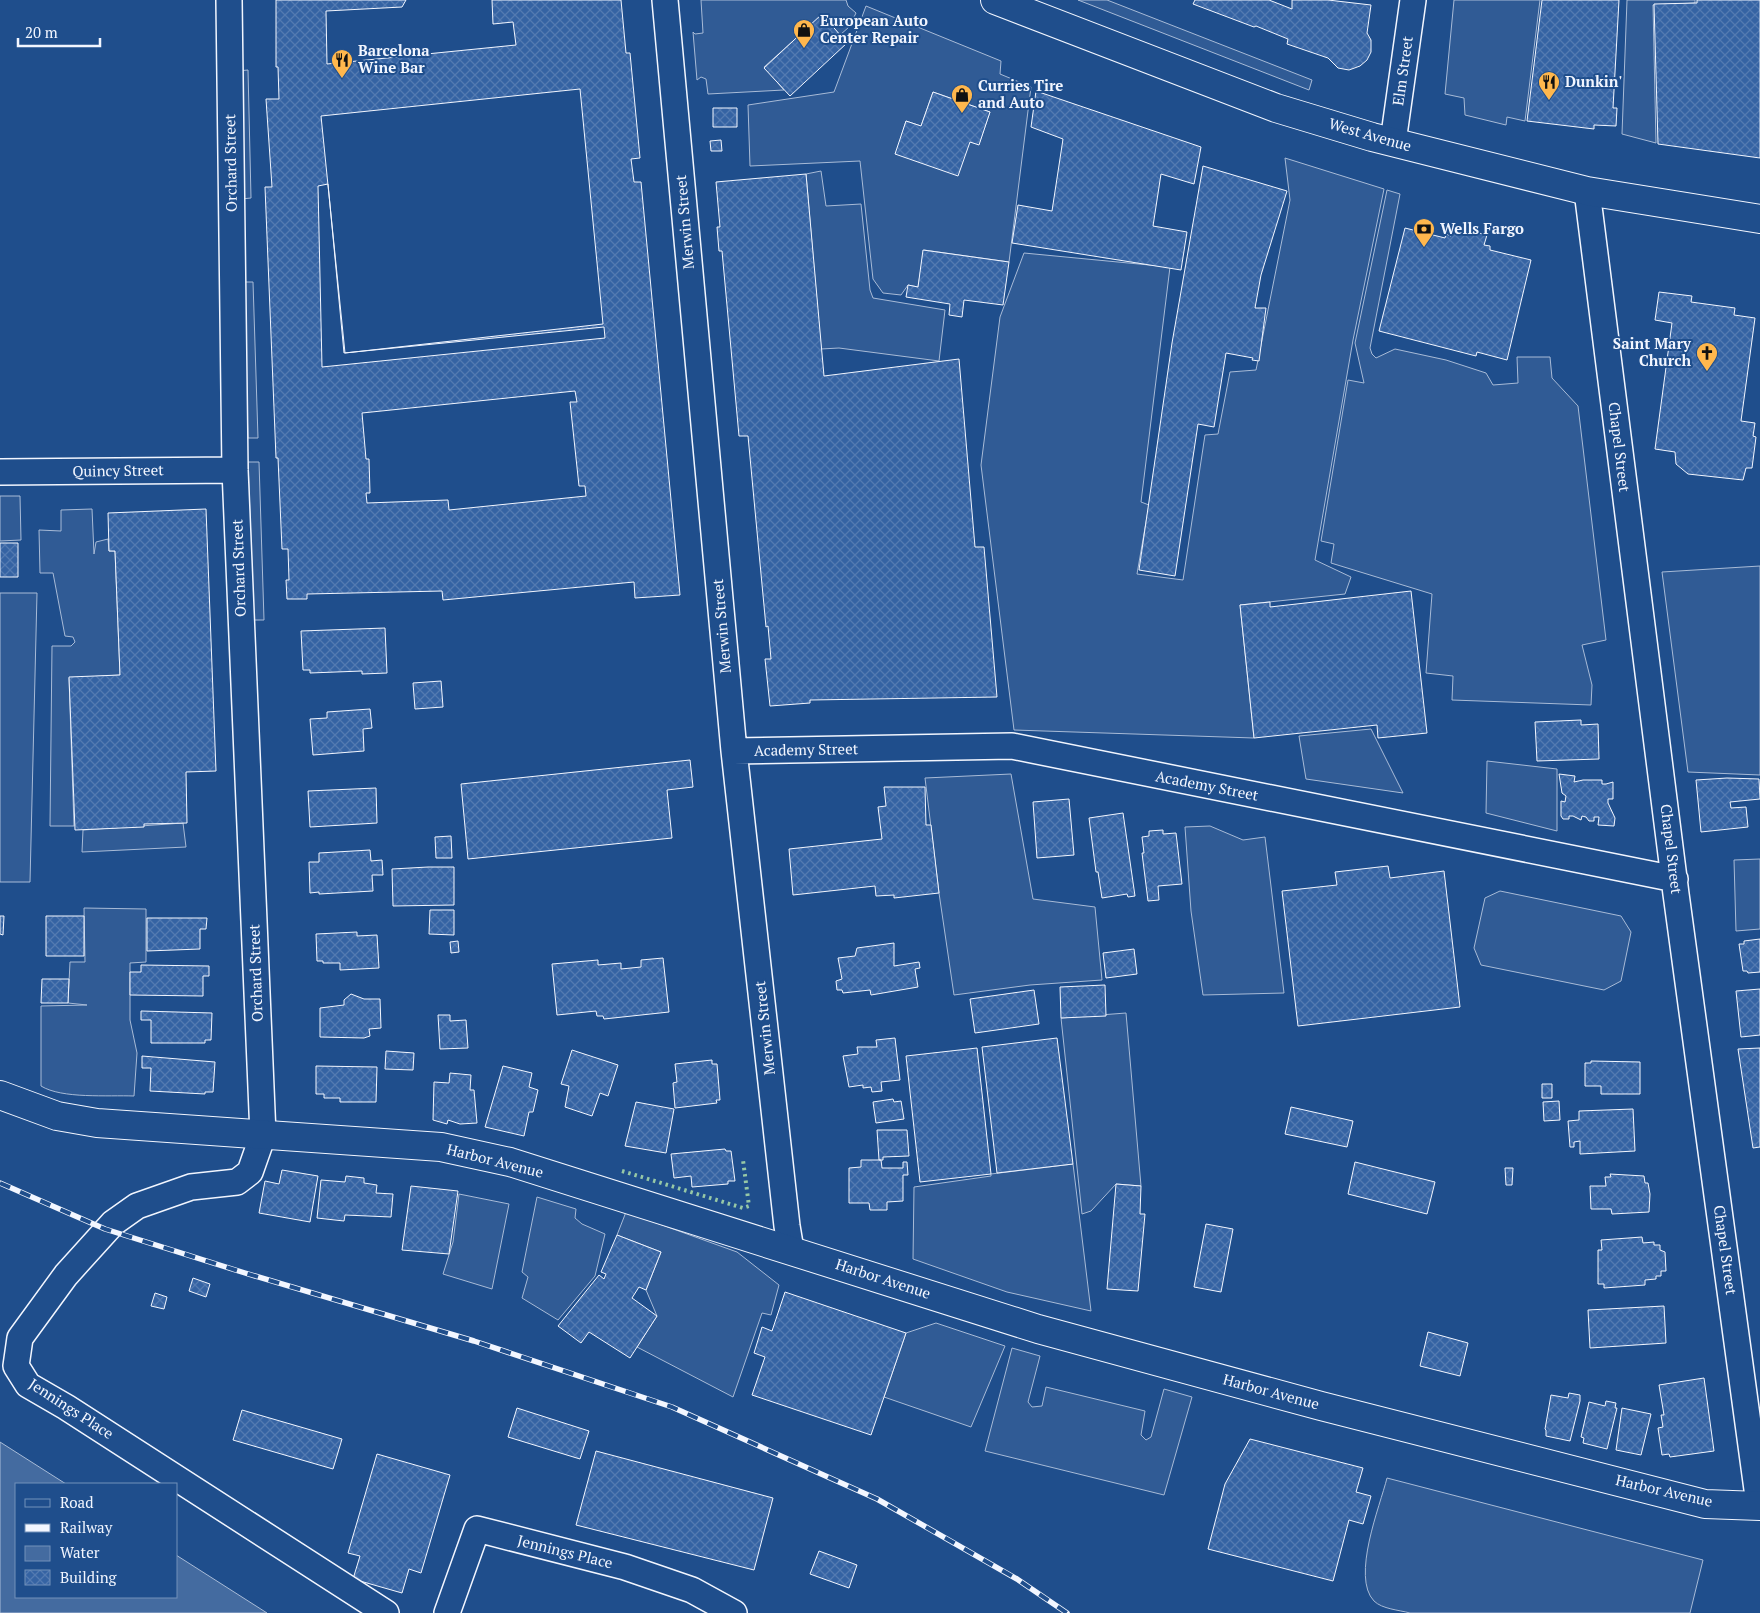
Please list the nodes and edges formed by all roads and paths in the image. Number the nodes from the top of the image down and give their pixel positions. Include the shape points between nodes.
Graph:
1 (229, 0) edge
2 (665, 0) edge
3 (994, 0) edge
4 (1414, 0) edge
5 (1393, 142) junction
6 (1587, 191) junction
7 (1760, 218) edge
8 (235, 470) junction
9 (0, 472) edge
10 (734, 751) junction
11 (1674, 880) junction
12 (0, 1095) edge
13 (263, 1135) junction
14 (791, 1250) junction
15 (1760, 1505) edge
16 (386, 1613) edge
17 (447, 1613) edge
18 (734, 1613) edge

1 - 8 street, Orchard Street
2 - 10 street, Merwin Street
3 - 5 main road, West Avenue via 1276,108
4 - 5 street, Elm Street
5 - 6 main road, West Avenue
6 - 7 main road, West Avenue
6 - 11 street, Chapel Street
8 - 9 street, Quincy Street
8 - 13 street, Orchard Street
10 - 11 street, Academy Street via 1012,746
10 - 14 street, Merwin Street
11 - 15 street, Chapel Street
12 - 13 main road, Harbor Avenue via 57,1116
13 - 14 main road, Harbor Avenue via 441,1147 475,1154 510,1162
13 - 16 street, Jennings Place via 250,1172 237,1182 191,1187 137,1206 105,1229 20,1338 16,1366 28,1385
14 - 15 main road, Harbor Avenue via 1038,1329 1322,1406 1705,1504
17 - 18 street, Jennings Place via 477,1529 624,1567 692,1590

